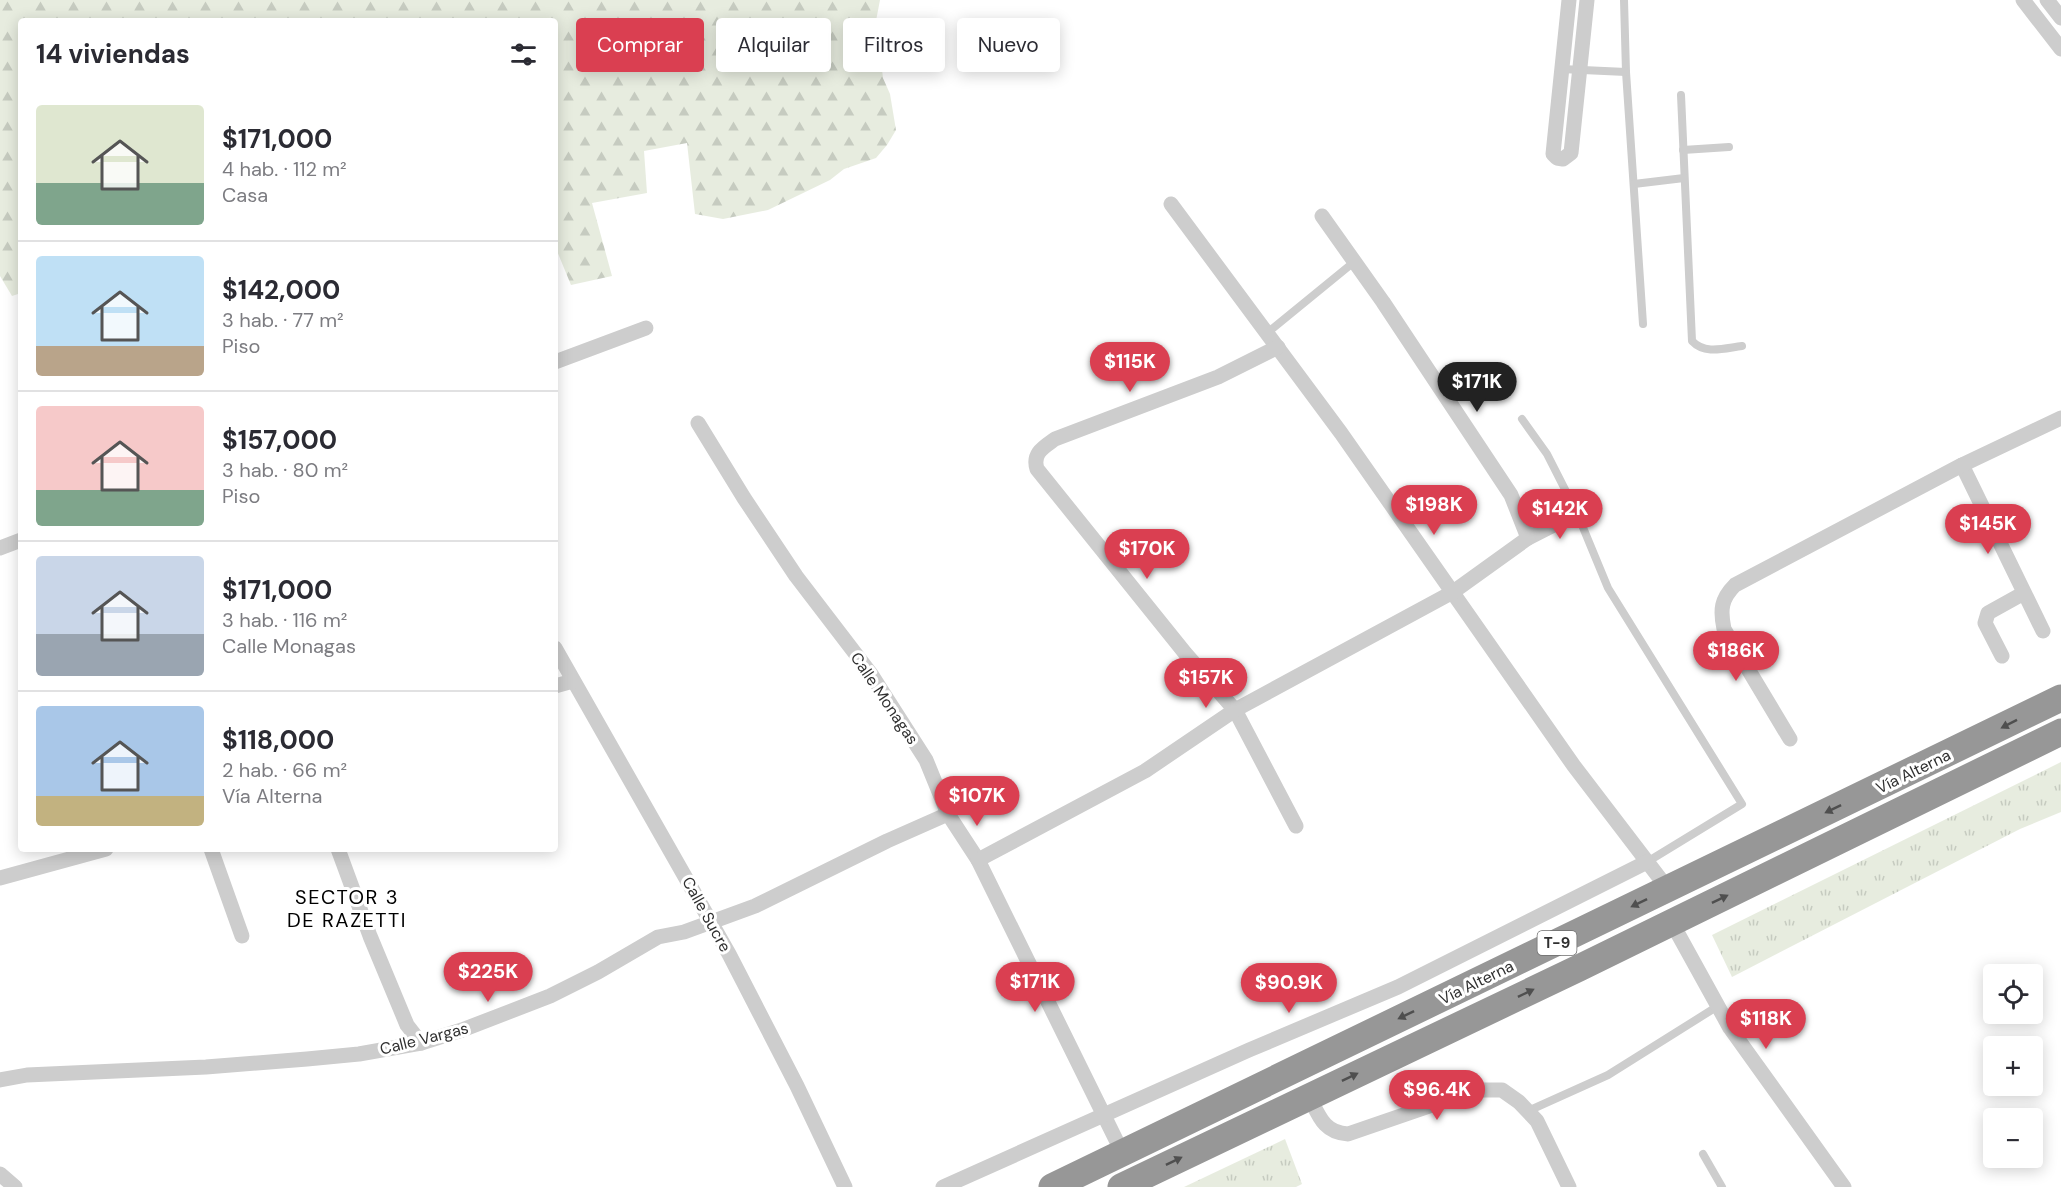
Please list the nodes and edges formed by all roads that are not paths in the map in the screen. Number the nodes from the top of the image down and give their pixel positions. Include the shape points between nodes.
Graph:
1 (1569, 0) edge
2 (1587, 0) edge
3 (1624, 0) edge
4 (2024, 0) edge
5 (2047, 0) edge
6 (2061, 18) edge
7 (2061, 49) edge
8 (1561, 69) junction
9 (1579, 70) junction
10 (1626, 72) junction
11 (1681, 95) dead end
12 (1729, 147) dead end
13 (1683, 150) junction
14 (1684, 178) junction
15 (1634, 184) junction
16 (1171, 204) dead end
17 (1322, 216) dead end
18 (1354, 262) junction
19 (1642, 324) dead end
20 (646, 328) dead end
21 (1267, 333) junction
22 (1742, 346) dead end
23 (1278, 347) junction
24 (558, 361) edge
25 (2061, 418) edge
26 (1522, 419) dead end
27 (698, 423) dead end
28 (1962, 465) junction
29 (1577, 513) junction
30 (1528, 538) junction
31 (18, 541) edge
32 (0, 548) edge
33 (1453, 592) junction
34 (2024, 593) junction
35 (2043, 631) dead end
36 (558, 654) edge
37 (2002, 656) dead end
38 (573, 681) junction
39 (558, 685) edge
40 (2061, 698) edge
41 (1235, 710) junction
42 (2061, 732) edge
43 (1790, 739) dead end
44 (948, 814) junction
45 (1296, 826) dead end
46 (95, 852) edge
47 (212, 852) edge
48 (339, 852) edge
49 (978, 860) junction
50 (1647, 862) junction
51 (0, 878) edge
52 (1668, 889) junction
53 (712, 922) junction
54 (1671, 923) junction
55 (242, 936) dead end
56 (1718, 1006) junction
57 (420, 1043) junction
58 (0, 1080) edge
59 (1309, 1096) junction
60 (1528, 1111) junction
61 (1103, 1114) junction
62 (1122, 1152) junction
63 (1703, 1154) dead end
64 (0, 1174) edge
65 (15, 1187) edge
66 (845, 1187) edge
67 (943, 1187) edge
68 (1052, 1187) edge
69 (1121, 1187) edge
70 (1569, 1187) edge
71 (1722, 1187) edge
72 (1844, 1187) edge

1 - 8 street
2 - 9 street
3 - 10 lane
4 - 7 street
5 - 6 street
8 - 9 lane
8 - 9 street via 1553,154 1560,159 1571,153
9 - 10 lane
10 - 15 lane
11 - 13 lane
12 - 13 lane
13 - 14 lane
14 - 15 lane
14 - 22 lane via 1692,340 1707,350
15 - 19 lane
16 - 21 street
17 - 18 street
18 - 21 lane
18 - 30 street via 1511,495
20 - 24 street
21 - 23 street
23 - 33 street
23 - 41 street via 1218,377 1055,439 1040,450 1035,460 1037,469 1185,654
25 - 28 street
26 - 29 lane via 1547,454
27 - 44 street, Calle Monagas via 796,576 878,684 926,760
28 - 34 street
28 - 43 street via 1735,585 1726,595 1720,611 1724,629
29 - 30 street
29 - 50 lane via 1608,588 1742,804
30 - 33 street
31 - 32 street
33 - 41 street
33 - 50 street via 1574,766
34 - 35 street
34 - 37 street via 1988,613 1985,623
36 - 38 street, Calle Sucre
38 - 39 street
38 - 53 street, Calle Sucre
40 -> 52 highway, Vía Alterna / T-9
41 - 45 street
41 - 49 street via 1145,771
54 -> 42 highway, Vía Alterna / T-9
44 - 49 street, Calle Monagas
44 - 53 street, Calle Vargas via 755,906
46 - 51 street
47 - 55 street
48 - 57 street via 403,1015
49 - 61 street, Calle Monagas
50 - 52 street
50 - 61 street via 1398,987
52 -> 62 highway, Vía Alterna / T-9
53 - 57 street, Calle Vargas via 658,938 550,996
53 - 66 street, Calle Sucre
54 - 56 street
59 -> 54 highway, Vía Alterna / T-9
56 - 60 lane via 1608,1075
56 - 72 street
57 - 58 street, Calle Vargas via 359,1054 206,1067 27,1075
59 - 60 street via 1322,1124 1341,1134 1476,1090 1502,1090
69 -> 59 highway, Vía Alterna / T-9
60 - 70 street
61 - 62 street, Calle Monagas
61 - 67 street
62 - 68 highway, Vía Alterna / T-9
63 - 71 lane
64 - 65 street

